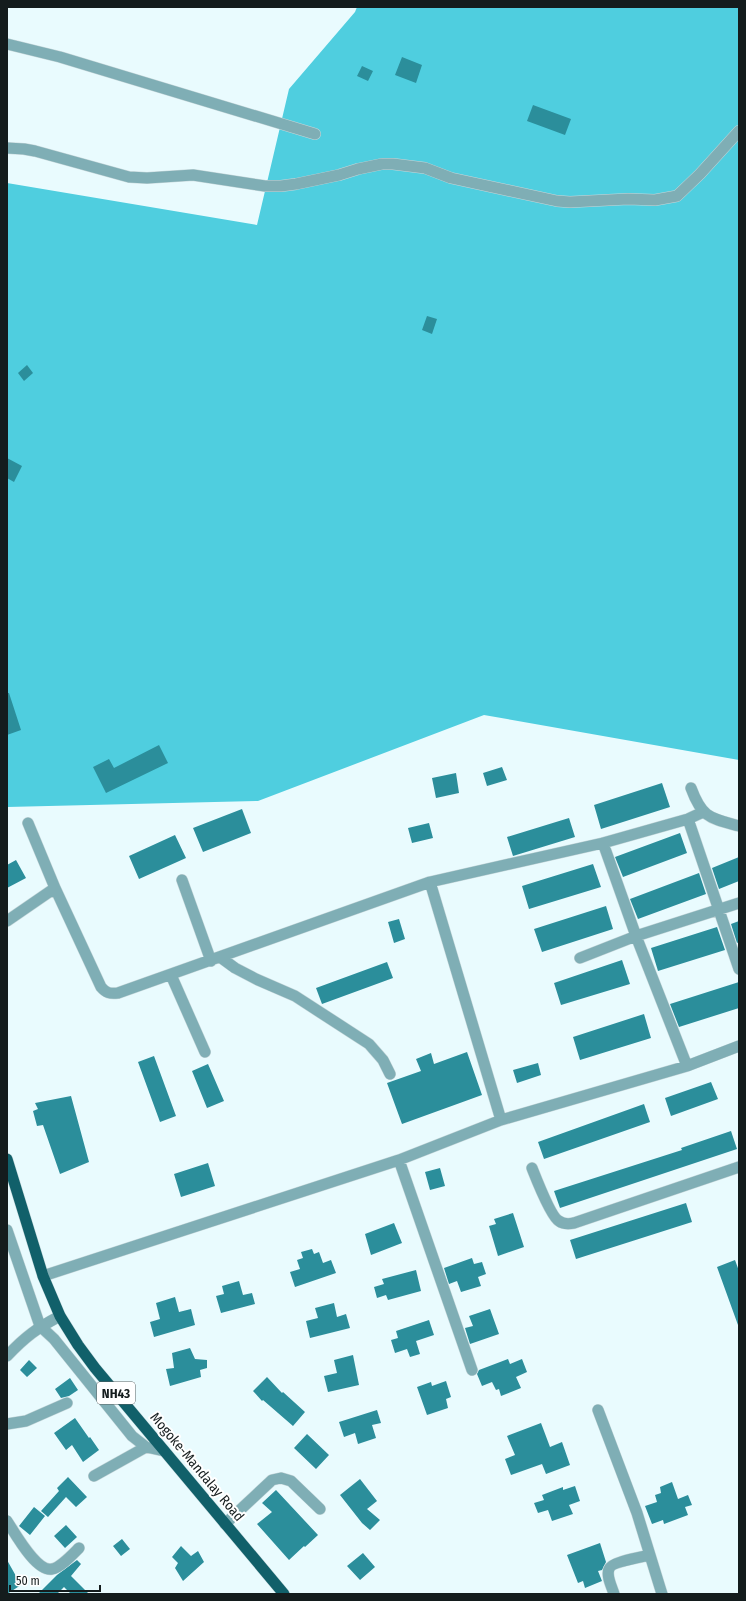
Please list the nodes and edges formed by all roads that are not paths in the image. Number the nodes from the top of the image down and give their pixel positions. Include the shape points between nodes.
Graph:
1 (7, 44) edge
2 (739, 131) edge
3 (316, 134) dead end
4 (7, 148) edge
5 (691, 788) dead end
6 (703, 812) junction
7 (688, 819) junction
8 (28, 823) dead end
9 (739, 826) edge
10 (604, 842) junction
11 (182, 880) dead end
12 (430, 882) junction
13 (55, 888) junction
14 (739, 903) edge
15 (719, 909) junction
16 (7, 921) edge
17 (636, 936) junction
18 (580, 958) dead end
19 (216, 959) junction
20 (739, 969) edge
21 (171, 975) junction
22 (739, 1046) edge
23 (205, 1052) dead end
24 (687, 1066) junction
25 (390, 1074) dead end
26 (501, 1120) junction
27 (7, 1159) edge
28 (399, 1160) junction
29 (739, 1167) edge
30 (532, 1168) dead end
31 (9, 1176) edge
32 (7, 1230) edge
33 (42, 1276) junction
34 (60, 1316) junction
35 (40, 1326) junction
36 (7, 1356) edge
37 (472, 1370) dead end
38 (67, 1404) dead end
39 (598, 1410) dead end
40 (7, 1424) edge
41 (146, 1447) junction
42 (164, 1451) junction
43 (94, 1476) dead end
44 (320, 1509) dead end
45 (7, 1521) edge
46 (225, 1524) junction
47 (79, 1548) dead end
48 (650, 1555) junction
49 (284, 1594) edge
50 (614, 1594) edge
51 (662, 1594) edge

1 - 3 street via 60,57
2 - 4 street via 677,196 655,200 570,202 451,178 425,168 394,164 382,164 296,184 265,186 193,175 130,177 36,151
5 - 6 street
6 - 7 street
6 - 9 street via 715,819
7 - 10 street
7 - 15 street
8 - 13 street
10 - 12 street
10 - 17 street
11 - 19 street
12 - 19 street
12 - 26 street
13 - 16 street
13 - 21 street via 100,987 106,992 118,993
14 - 15 street
15 - 17 street
15 - 20 street
17 - 18 street
17 - 24 street
19 - 21 street
19 - 25 street via 295,996 369,1044 384,1060
21 - 23 street
22 - 24 street
24 - 26 street
26 - 28 street
27 - 31 highway, Mogoke-Mandalay Road / NH43
28 - 33 street
28 - 37 street
29 - 30 street via 574,1224 558,1221
31 - 33 highway, Mogoke-Mandalay Road / NH43
32 - 35 street
33 - 34 highway, Mogoke-Mandalay Road / NH43
34 - 35 street
34 - 42 highway, Mogoke-Mandalay Road / NH43 via 95,1368
35 - 36 street
35 - 41 street via 54,1339 132,1436
38 - 40 street via 26,1421
39 - 48 street
41 - 42 street
41 - 43 street
42 - 46 highway, Mogoke-Mandalay Road / NH43
44 - 46 street via 291,1481 281,1478 272,1480
45 - 47 street via 32,1558 46,1568 52,1570 59,1566
46 - 49 highway, Mogoke-Mandalay Road / NH43
48 - 50 street via 611,1566 608,1575
48 - 51 street

